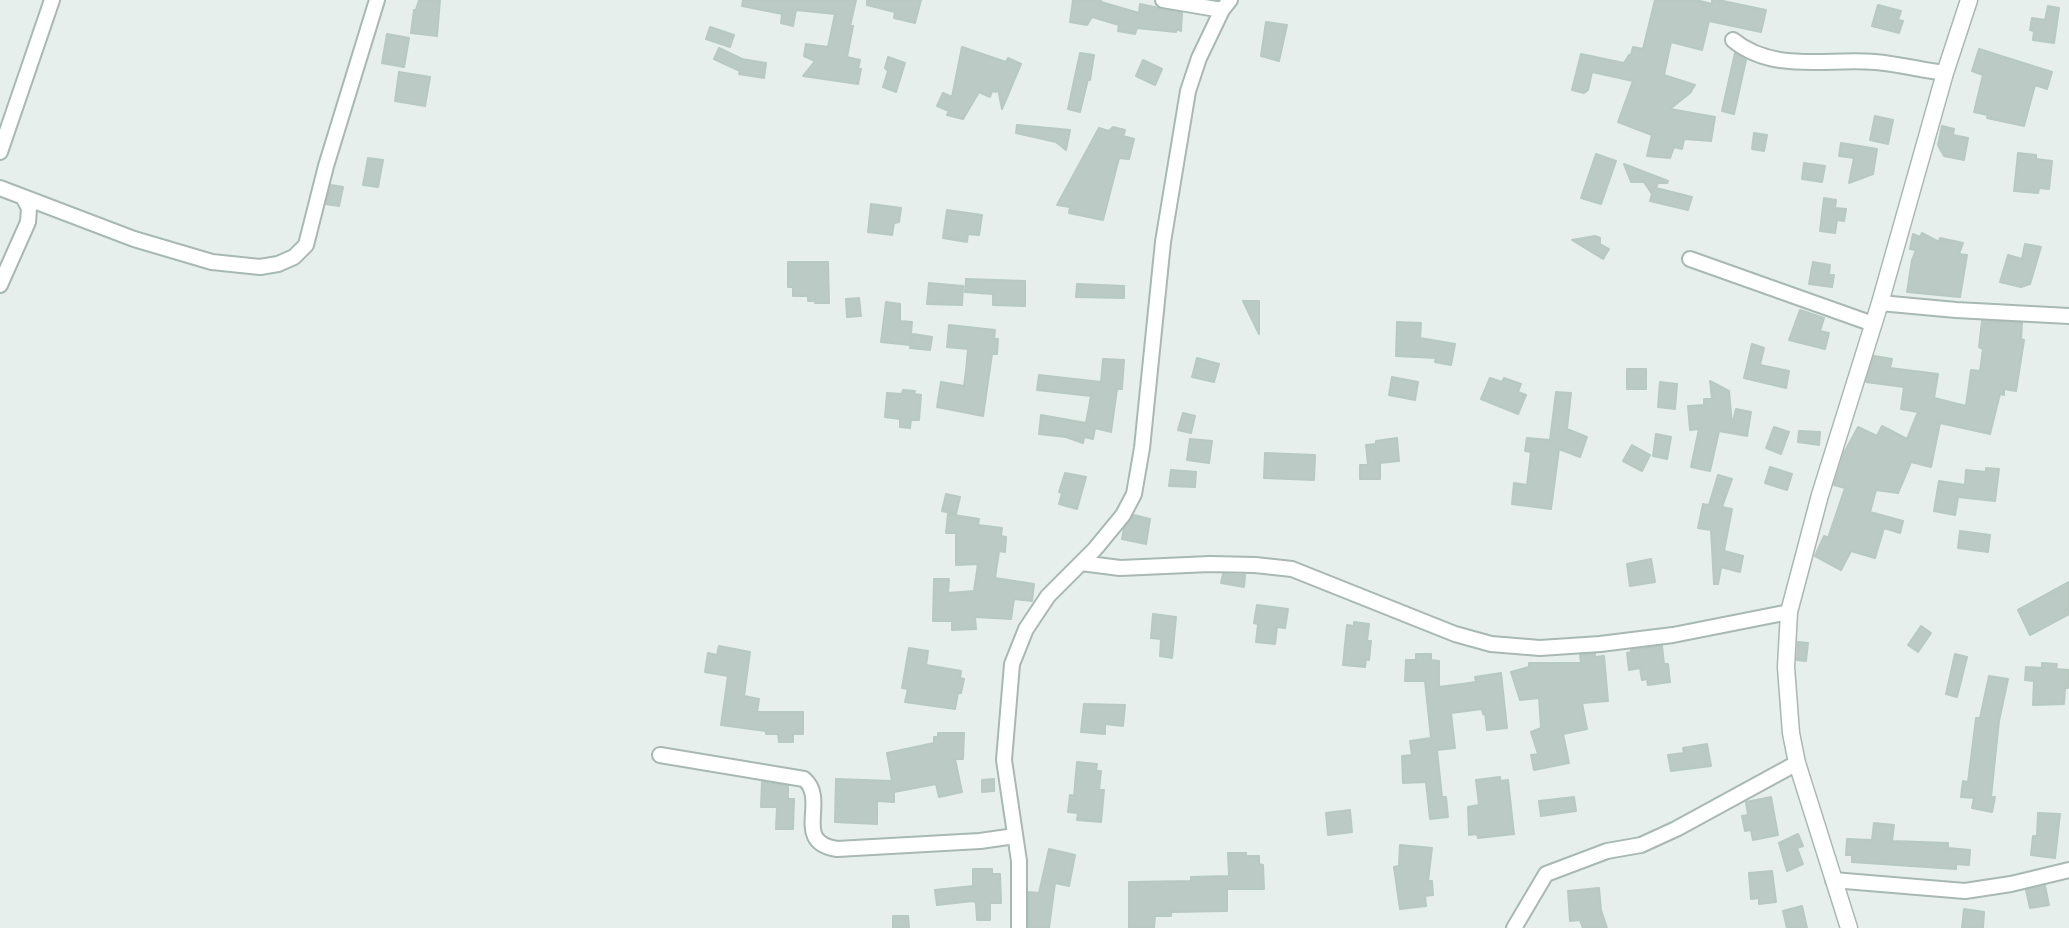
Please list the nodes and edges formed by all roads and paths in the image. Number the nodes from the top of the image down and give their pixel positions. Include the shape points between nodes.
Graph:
1 (52, 0) edge
2 (377, 0) edge
3 (1163, 0) edge
4 (1969, 0) edge
5 (1226, 5) edge
6 (1733, 40) dead end
7 (1945, 73) junction
8 (0, 152) edge
9 (0, 188) edge
10 (24, 198) junction
11 (1690, 259) dead end
12 (0, 285) edge
13 (1880, 303) junction
14 (2069, 316) edge
15 (1873, 324) junction
16 (1081, 563) junction
17 (1789, 612) junction
18 (660, 755) dead end
19 (1797, 763) junction
20 (1015, 836) junction
21 (2069, 870) edge
22 (1833, 880) junction
23 (1019, 928) edge
24 (1514, 928) edge
25 (1849, 928) edge

1 - 8 street
2 - 10 street via 306,245 294,257 260,267 212,262
3 - 5 street
4 - 7 street
5 - 16 street via 1188,91 1163,242 1134,494 1123,515
6 - 7 street via 1773,59 1875,62
7 - 13 street
9 - 10 street
10 - 12 street via 28,222
11 - 15 street
13 - 14 street
13 - 15 street
15 - 17 street
16 - 17 street via 1120,568 1210,564 1292,569 1455,634 1491,644 1539,648 1673,635
16 - 20 street via 1048,596 1026,629 1012,664 1004,760
17 - 19 street via 1786,667
18 - 20 street via 804,779 814,796 813,833 827,847
19 - 22 street
19 - 24 street via 1641,845 1607,851 1546,874
20 - 23 street
21 - 22 street via 1965,891
22 - 25 street

